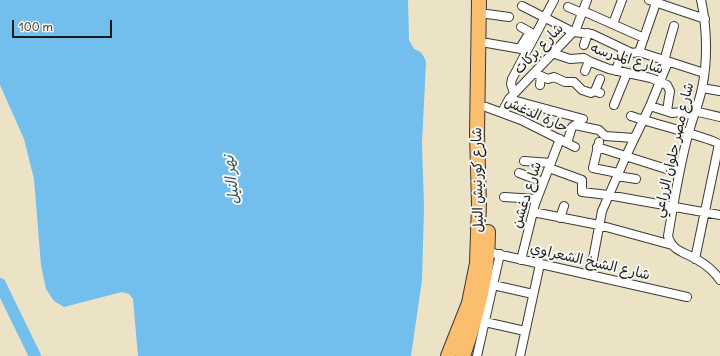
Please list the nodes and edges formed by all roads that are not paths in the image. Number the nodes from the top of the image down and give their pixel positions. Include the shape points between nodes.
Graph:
1 (479, 0) edge
2 (554, 0) edge
3 (587, 0) edge
4 (622, 0) edge
5 (701, 0) edge
6 (654, 1) edge
7 (522, 6) dead end
8 (487, 7) edge
9 (568, 7) dead end
10 (583, 12) junction
11 (509, 17) dead end
12 (545, 18) junction
13 (705, 19) junction
14 (613, 24) junction
15 (674, 26) dead end
16 (521, 27) dead end
17 (573, 32) junction
18 (588, 33) junction
19 (644, 38) junction
20 (487, 43) junction
21 (584, 46) dead end
22 (523, 49) junction
23 (623, 49) junction
24 (639, 52) junction
25 (552, 53) junction
26 (589, 61) junction
27 (666, 62) junction
28 (616, 70) junction
29 (585, 71) dead end
30 (627, 73) junction
31 (704, 73) junction
32 (537, 74) junction
33 (600, 79) dead end
34 (661, 82) junction
35 (540, 84) dead end
36 (702, 88) junction
37 (720, 91) edge
38 (511, 96) junction
39 (614, 105) dead end
40 (650, 106) junction
41 (486, 107) junction
42 (502, 112) junction
43 (667, 112) junction
44 (694, 113) junction
45 (631, 116) dead end
46 (720, 117) edge
47 (583, 119) dead end
48 (643, 120) junction
49 (537, 129) junction
50 (601, 134) junction
51 (688, 134) junction
52 (534, 138) dead end
53 (634, 138) junction
54 (563, 141) junction
55 (575, 146) dead end
56 (598, 146) junction
57 (719, 147) edge
58 (626, 156) junction
59 (524, 161) dead end
60 (550, 165) junction
61 (679, 173) junction
62 (519, 174) dead end
63 (617, 175) junction
64 (636, 180) dead end
65 (543, 182) junction
66 (608, 195) junction
67 (504, 197) dead end
68 (537, 199) junction
69 (564, 206) dead end
70 (673, 206) junction
71 (533, 212) junction
72 (705, 212) junction
73 (720, 215) edge
74 (560, 218) junction
75 (598, 225) junction
76 (672, 245) junction
77 (494, 253) junction
78 (695, 258) junction
79 (521, 260) junction
80 (540, 264) junction
81 (590, 274) junction
82 (720, 280) edge
83 (493, 285) junction
84 (533, 294) junction
85 (687, 297) dead end
86 (485, 322) junction
87 (525, 331) junction
88 (448, 356) edge
89 (464, 356) edge
90 (477, 356) edge
91 (520, 356) edge

1 - 88 highway, شارع كورنيش النيل via 478,252 469,303
2 - 12 street
3 - 10 street, شارع بركات
4 - 14 street
5 - 13 street, شارع مصر حلوان الزراعي
6 - 13 street
6 - 19 street
7 - 12 street
8 - 11 street
8 - 20 highway, شارع كورنيش النيل
9 - 10 street
10 - 14 street
10 - 17 street, شارع بركات
12 - 17 street
12 - 22 street
13 - 31 street, شارع مصر حلوان الزراعي
14 - 19 street
15 - 27 street
16 - 22 street via 530,32
17 - 18 street
17 - 25 street, شارع بركات
18 - 21 street
18 - 23 street
19 - 24 street
20 - 22 street
20 - 41 highway, شارع كورنيش النيل
22 - 38 street via 511,81
23 - 24 street via 634,54
23 - 28 street
24 - 27 street
25 - 26 street, شارع المدرسه via 570,59 584,58
25 - 32 street, شارع بركات
26 - 28 street, شارع المدرسه
26 - 29 street
27 - 31 street
27 - 34 street
28 - 30 street, شارع المدرسه
30 - 34 street, شارع المدرسه
30 - 39 street
31 - 36 street, شارع مصر حلوان الزراعي
32 - 33 street via 548,79 554,77 565,82 574,82 582,90 591,93 598,92
32 - 35 street
32 - 38 street, شارع بركات
34 - 40 street
34 - 43 street, شارع المدرسه via 667,85 670,91
36 - 37 street
36 - 44 street, شارع مصر حلوان الزراعي
38 - 42 street, شارع بركات
38 - 47 street
40 - 43 street
40 - 48 street
41 - 42 street, حارة الدغش
41 - 77 highway, شارع كورنيش النيل
42 - 49 street, حارة الدغش
43 - 44 street
44 - 46 street
44 - 51 street, شارع مصر حلوان الزراعي
45 - 48 street
48 - 51 street
48 - 53 street
49 - 52 street
49 - 54 street, حارة الدغش
50 - 53 street
50 - 54 street, شارع دغشن via 599,130 575,125
50 - 56 street
51 - 57 street via 714,140
51 - 61 street, شارع مصر حلوان الزراعي
53 - 58 street
54 - 55 street, حارة الدغش
54 - 60 street, شارع دغشن
56 - 58 street
56 - 63 street via 593,168
57 - 72 street
58 - 61 street
58 - 63 street
59 - 60 street
60 - 65 street, شارع دغشن
60 - 66 street via 582,180 582,192
61 - 70 street, شارع مصر حلوان الزراعي
62 - 65 street
63 - 64 street
63 - 66 street
65 - 68 street, شارع دغشن
66 - 70 street
66 - 75 street
67 - 68 street
68 - 71 street, شارع دغشن
69 - 74 street
70 - 72 street
70 - 76 street, شارع مصر حلوان الزراعي via 668,236
71 - 74 street
71 - 79 street, شارع دغشن
72 - 73 street
72 - 78 street
74 - 75 street
75 - 76 street
75 - 81 street
76 - 78 street via 676,250
77 - 79 street, شارع الشيخ الشعراوي
77 - 83 street
77 - 89 highway, شارع كورنيش النيل
78 - 82 street
79 - 80 street, شارع الشيخ الشعراوي
80 - 81 street, شارع الشيخ الشعراوي
80 - 84 street
81 - 85 street, شارع الشيخ الشعراوي
83 - 84 street
83 - 86 street
84 - 87 street
86 - 87 street
86 - 90 street
87 - 91 street

